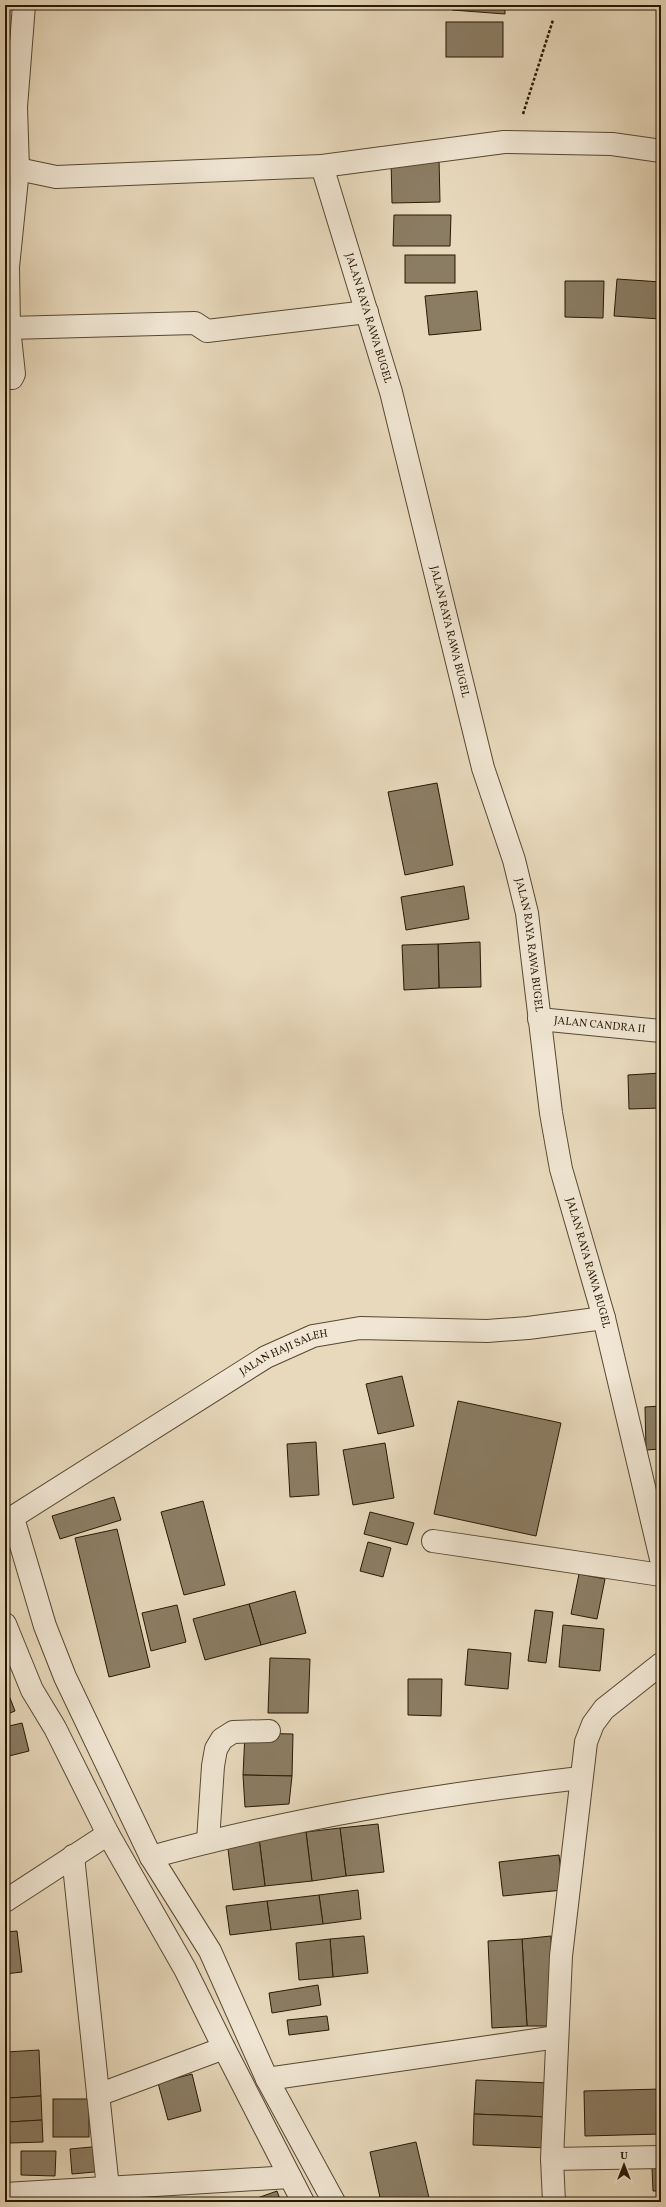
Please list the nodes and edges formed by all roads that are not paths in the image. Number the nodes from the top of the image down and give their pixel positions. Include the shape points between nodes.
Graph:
1 (24, 5) edge
2 (661, 151) edge
3 (322, 166) junction
4 (18, 169) junction
5 (7, 266) edge
6 (367, 312) junction
7 (9, 328) junction
8 (5, 378) edge
9 (539, 1019) junction
10 (661, 1031) edge
11 (604, 1318) junction
12 (9, 1520) edge
13 (433, 1541) dead end
14 (661, 1559) edge
15 (661, 1575) edge
16 (5, 1624) edge
17 (661, 1664) edge
18 (268, 1730) dead end
19 (580, 1778) junction
20 (124, 1841) junction
21 (208, 1841) junction
22 (73, 1856) junction
23 (151, 1857) junction
24 (5, 1901) edge
25 (198, 1960) junction
26 (557, 2037) junction
27 (224, 2048) junction
28 (267, 2079) junction
29 (98, 2095) junction
30 (661, 2157) edge
31 (552, 2159) junction
32 (290, 2177) junction
33 (108, 2188) junction
34 (5, 2194) edge
35 (303, 2202) edge
36 (334, 2202) edge
37 (554, 2202) edge

1 - 4 street via 16,107
2 - 3 street via 612,144 504,142
3 - 4 street via 56,177
3 - 6 street, JALAN RAYA RAWA BUGEL
4 - 5 street
5 - 7 street
6 - 7 street via 207,331 196,323
6 - 9 street, JALAN RAYA RAWA BUGEL via 391,392 483,768 514,860 527,913
7 - 8 street via 14,374 12,378
9 - 10 street, JALAN CANDRA II
9 - 11 street, JALAN RAYA RAWA BUGEL via 550,1113 561,1169
11 - 12 street, JALAN HAJI SALEH via 493,1331 360,1328 313,1336 266,1357
11 - 14 street, JALAN RAYA RAWA BUGEL
12 - 20 street
13 - 15 street
16 - 20 street via 32,1690
17 - 19 street via 604,1709 593,1724 586,1742
18 - 21 street via 233,1732 219,1744 212,1766
19 - 21 street via 466,1791
19 - 26 street via 561,1956
20 - 22 street
20 - 23 street
20 - 25 street
21 - 23 street
22 - 24 street
22 - 29 street
23 - 25 street
25 - 27 street
25 - 28 street
26 - 28 street
26 - 31 street
27 - 29 street
27 - 32 street
28 - 36 street
29 - 33 street
30 - 31 street
31 - 37 street
32 - 33 street
32 - 35 street
33 - 34 street

